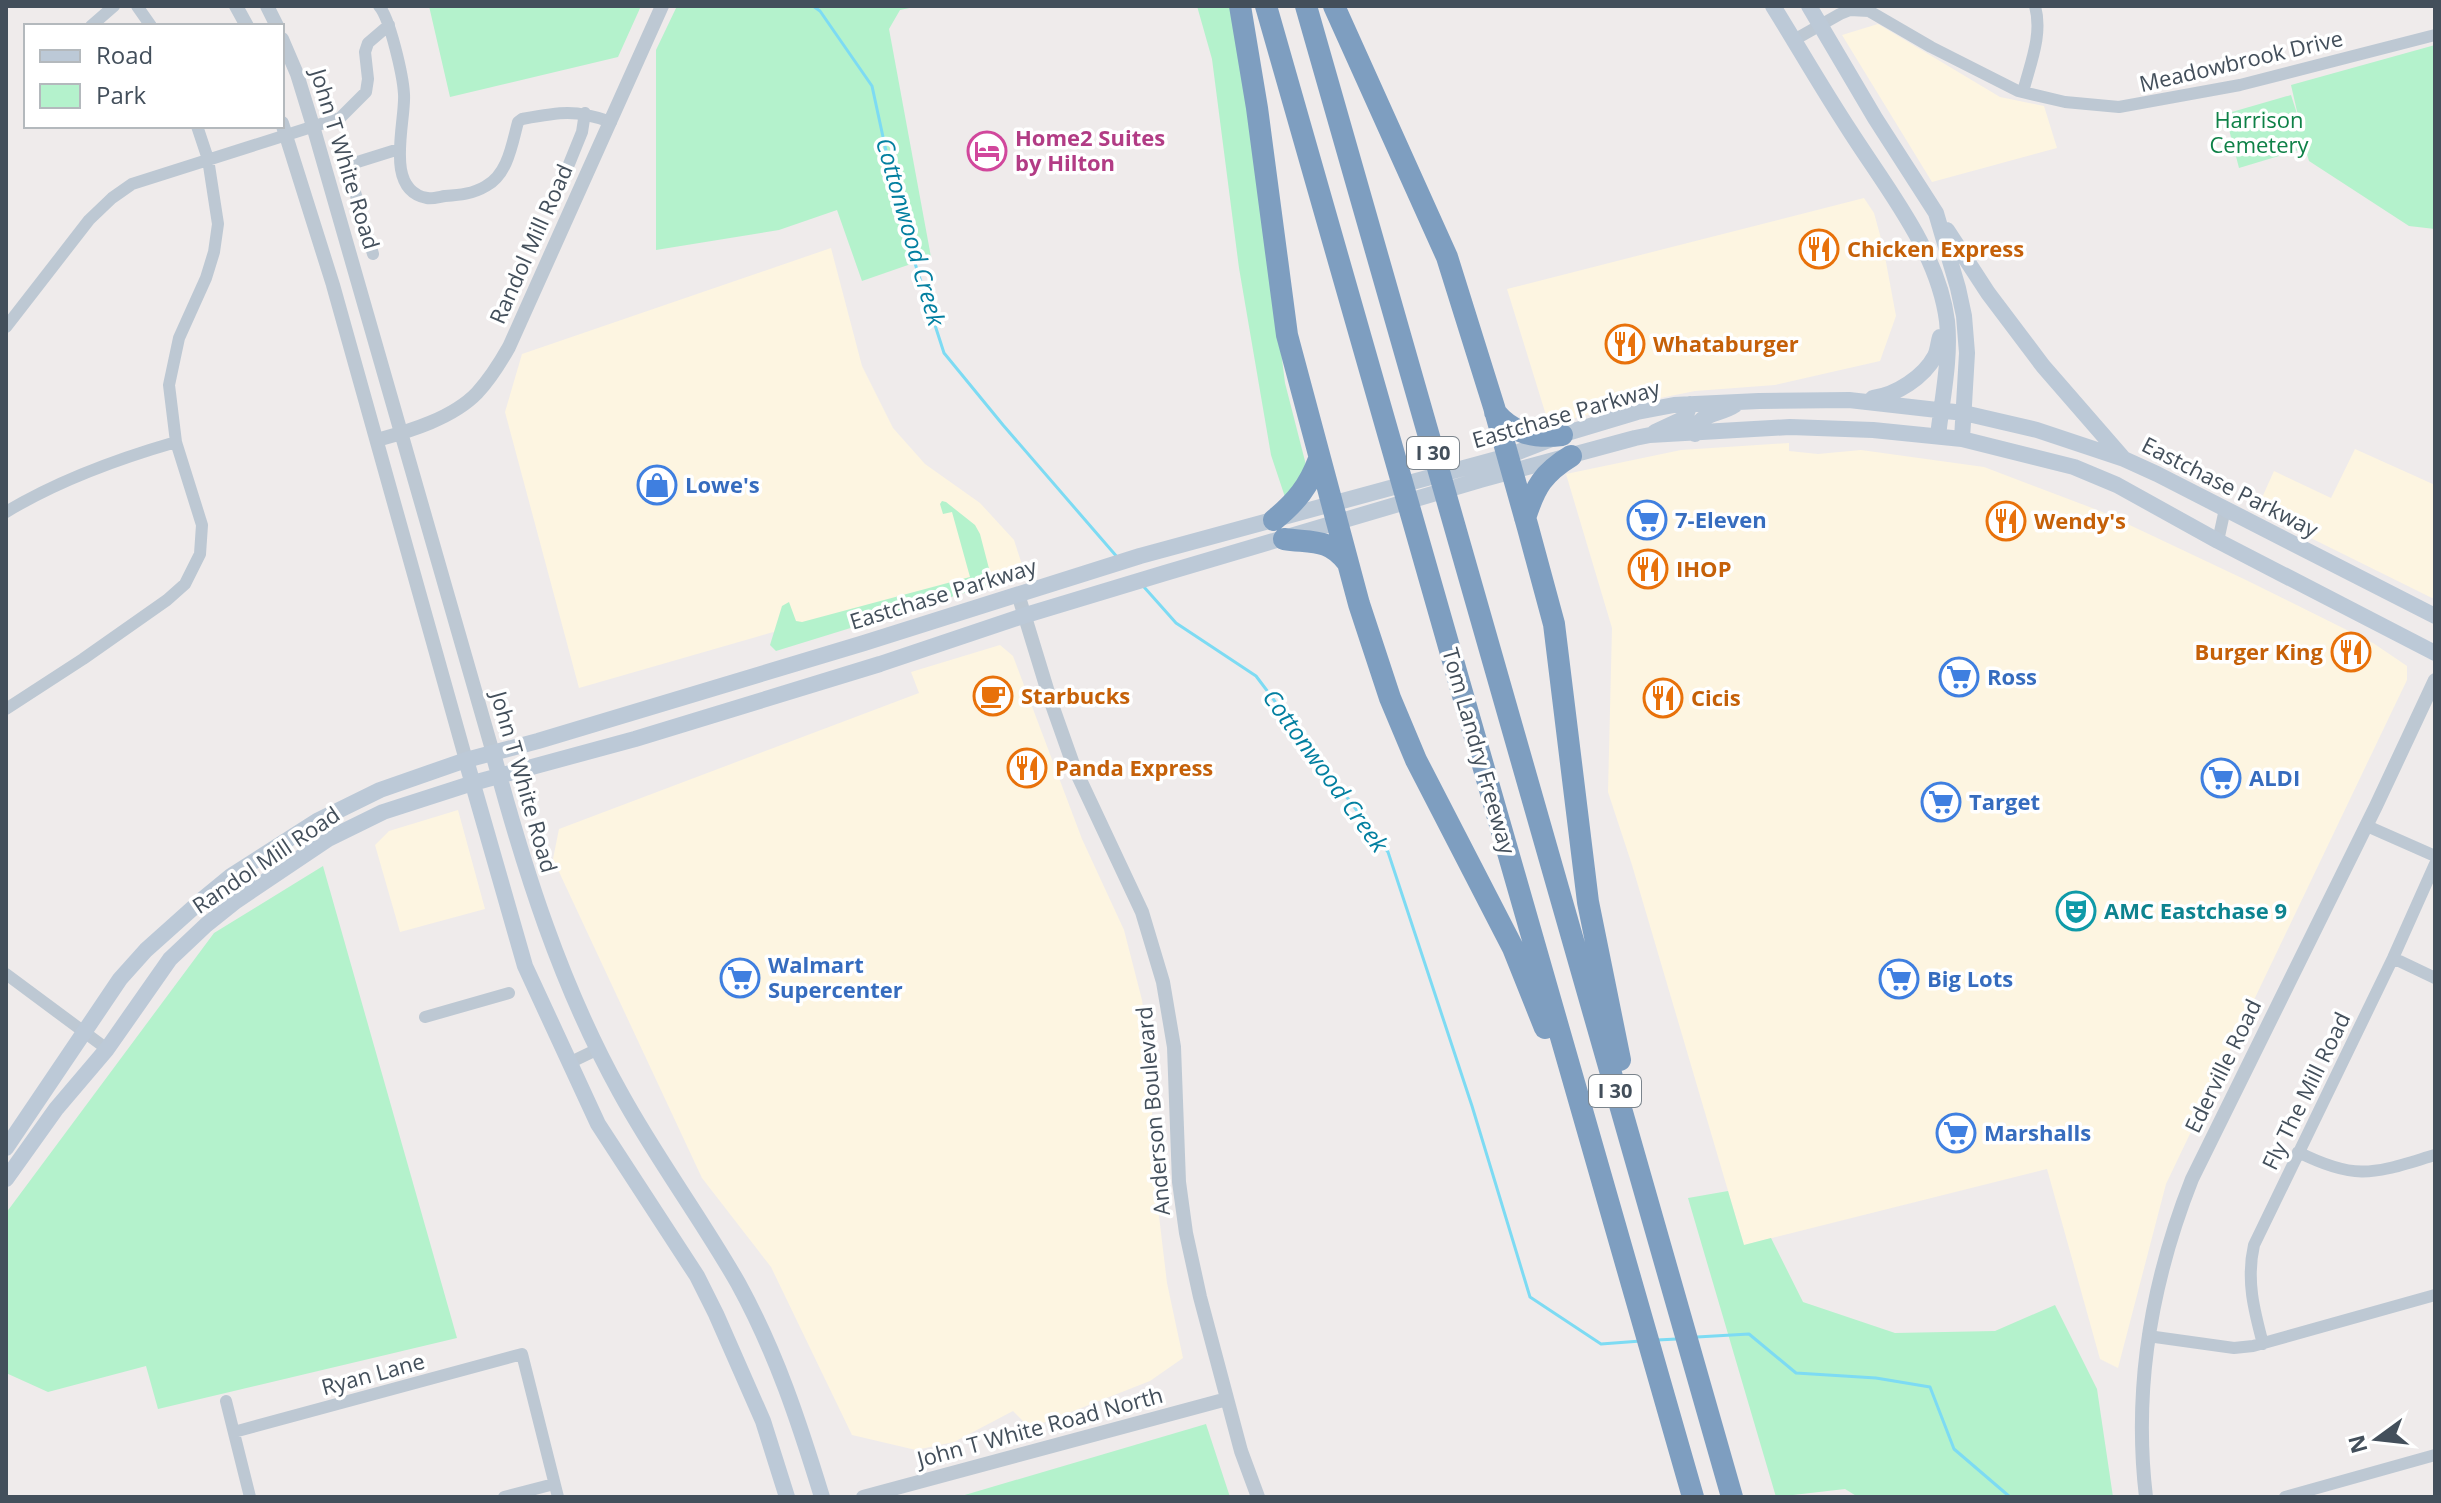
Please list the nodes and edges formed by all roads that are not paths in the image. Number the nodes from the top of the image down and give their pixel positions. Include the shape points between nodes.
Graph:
1 (114, 6) edge
2 (137, 6) edge
3 (236, 6) edge
4 (267, 6) edge
5 (379, 6) edge
6 (662, 6) edge
7 (1240, 6) edge
8 (1266, 6) edge
9 (1306, 6) edge
10 (1334, 6) edge
11 (1773, 6) edge
12 (1809, 6) edge
13 (2035, 6) edge
14 (1821, 23) junction
15 (93, 24) edge
16 (150, 24) edge
17 (246, 24) edge
18 (276, 24) edge
19 (389, 25) junction
20 (2435, 35) edge
21 (1794, 40) junction
22 (284, 44) edge
23 (2023, 92) junction
24 (585, 113) junction
25 (611, 122) junction
26 (313, 126) junction
27 (198, 128) edge
28 (284, 129) edge
29 (399, 149) junction
30 (208, 159) junction
31 (552, 206) dead end
32 (1936, 213) junction
33 (373, 254) dead end
34 (1945, 312) junction
35 (6, 327) edge
36 (1849, 400) junction
37 (1740, 402) junction
38 (1690, 404) junction
39 (1941, 410) junction
40 (1495, 412) junction
41 (1964, 413) junction
42 (402, 433) junction
43 (1695, 434) junction
44 (1562, 435) junction
45 (1650, 435) junction
46 (1938, 436) junction
47 (1962, 439) junction
48 (377, 440) junction
49 (176, 442) junction
50 (1571, 456) junction
51 (1319, 459) junction
52 (2124, 459) junction
53 (1510, 464) junction
54 (2225, 509) junction
55 (6, 512) edge
56 (1334, 513) junction
57 (1525, 518) junction
58 (1279, 530) junction
59 (2218, 541) junction
60 (1347, 562) junction
61 (1018, 594) junction
62 (1026, 615) junction
63 (2435, 616) edge
64 (2435, 653) edge
65 (766, 672) junction
66 (2435, 680) edge
67 (774, 697) junction
68 (6, 709) edge
69 (493, 753) junction
70 (466, 760) junction
71 (499, 776) junction
72 (473, 783) junction
73 (2367, 826) junction
74 (2435, 856) edge
75 (2435, 864) edge
76 (2393, 958) junction
77 (6, 974) edge
78 (2435, 978) edge
79 (509, 993) dead end
80 (425, 1017) dead end
81 (85, 1030) junction
82 (107, 1049) junction
83 (598, 1049) junction
84 (569, 1063) junction
85 (1590, 1142) junction
86 (6, 1148) edge
87 (2298, 1152) junction
88 (2435, 1155) edge
89 (6, 1179) edge
90 (1671, 1283) junction
91 (2435, 1295) edge
92 (2148, 1336) junction
93 (2263, 1344) junction
94 (1227, 1399) junction
95 (226, 1401) dead end
96 (234, 1432) junction
97 (2435, 1455) edge
98 (556, 1490) edge
99 (2310, 1494) edge
100 (250, 1497) edge
101 (504, 1497) edge
102 (787, 1497) edge
103 (822, 1497) edge
104 (863, 1497) edge
105 (1258, 1497) edge
106 (1693, 1497) edge
107 (1732, 1497) edge
108 (2146, 1497) edge
109 (2285, 1497) edge

1 - 15 street
2 - 16 street
3 - 17 street
4 - 18 street
5 - 19 street
6 - 25 street, Randol Mill Road
7 - 51 highway via 1287,335
8 - 85 highway, Tom Landry Freeway / I 30
9 - 90 highway, Tom Landry Freeway / I 30
10 - 40 highway via 1447,257
11 - 21 main road
12 - 14 main road
13 - 23 street via 2038,37
14 - 21 street, Meadowbrook Drive
14 - 23 street, Meadowbrook Drive via 1850,10 1869,11
14 - 32 main road
19 - 26 street via 368,43 366,92 334,122
19 - 29 street via 404,93
20 - 23 street, Meadowbrook Drive via 2285,75 2135,106 2092,106
21 - 34 main road via 1919,242
22 - 26 street, John T White Road
24 - 25 street
24 - 29 street via 522,119 501,173 484,188 465,194 427,198 416,193 406,185
24 - 31 street
25 - 42 street, Randol Mill Road via 494,372 463,404
26 - 28 street
26 - 42 street, John T White Road
27 - 30 street
28 - 30 street
28 - 48 street
29 - 33 street via 348,168
30 - 35 street via 142,180 112,198
30 - 49 street via 218,224 206,278 172,367
32 - 41 main road via 1964,316
32 - 52 main road via 2043,366
34 - 36 main road via 1936,354 1914,380 1883,396
34 - 39 main road
36 - 37 main road, Eastchase Parkway
36 - 39 main road, Eastchase Parkway
37 - 38 main road, Eastchase Parkway
37 - 43 main road via 1698,420
38 - 44 main road, Eastchase Parkway via 1637,412
38 - 45 main road via 1685,418
39 - 41 main road, Eastchase Parkway
39 - 46 main road
40 - 44 highway via 1518,431
40 - 53 highway
41 - 47 main road
41 - 52 main road, Eastchase Parkway
42 - 48 street, Randol Mill Road
42 - 69 street, John T White Road
43 - 45 main road, Eastchase Parkway
43 - 46 main road, Eastchase Parkway via 1790,427
44 - 53 main road, Eastchase Parkway
45 - 50 main road, Eastchase Parkway
46 - 47 main road, Eastchase Parkway
47 - 59 main road, Eastchase Parkway via 2074,467
48 - 70 street
49 - 55 street via 113,460
49 - 68 street via 202,525 200,554 185,584
50 - 53 main road, Eastchase Parkway
50 - 57 highway via 1540,481
51 - 56 highway
51 - 58 highway
52 - 54 main road, Eastchase Parkway
53 - 56 main road, Eastchase Parkway via 1480,480 1376,510
53 - 56 main road, Eastchase Parkway via 1475,463 1372,492
53 - 57 highway
54 - 59 street
54 - 63 main road, Eastchase Parkway
56 - 58 main road, Eastchase Parkway
56 - 60 highway
57 - 90 highway via 1554,624 1588,902 1632,1113 1670,1255
58 - 60 highway via 1338,549
58 - 61 main road, Eastchase Parkway via 1176,545
58 - 62 main road, Eastchase Parkway via 1197,564
59 - 64 main road, Eastchase Parkway
60 - 85 highway via 1390,698 1416,760 1513,948
61 - 62 street, Anderson Boulevard
61 - 65 main road, Eastchase Parkway
62 - 67 main road, Eastchase Parkway
62 - 94 street, Anderson Boulevard via 1074,767 1142,912 1163,982 1174,1047 1186,1233
65 - 67 main road
65 - 69 main road, Eastchase Parkway
66 - 73 street, Ederville Road
67 - 71 main road, Eastchase Parkway
69 - 70 main road, Eastchase Parkway
69 - 71 main road, John T White Road
70 - 72 main road
70 - 81 main road, Randol Mill Road via 347,805 231,876 146,950
71 - 72 main road, Eastchase Parkway
71 - 83 main road, John T White Road via 555,951
72 - 82 main road, Randol Mill Road via 383,812 342,832 236,901 170,959
72 - 84 main road via 525,966
73 - 74 street
73 - 92 street, Ederville Road via 2192,1179 2168,1246
75 - 76 street, Fly The Mill Road
76 - 78 street
76 - 87 street, Fly The Mill Road
77 - 81 street
79 - 80 street
81 - 82 street
81 - 86 main road, Randol Mill Road
82 - 89 main road, Randol Mill Road
83 - 84 street
83 - 103 main road, John T White Road via 724,1259 774,1355
84 - 102 main road via 598,1124 703,1289 749,1386
85 - 106 highway, Tom Landry Freeway / I 30
87 - 88 street via 2326,1166 2369,1172
87 - 93 street, Fly The Mill Road via 2251,1260 2251,1291
90 - 107 highway, Tom Landry Freeway / I 30
91 - 93 street
92 - 93 street via 2234,1348
92 - 108 street, Ederville Road via 2142,1412
94 - 104 street, John T White Road North
94 - 105 street, Anderson Boulevard
95 - 96 street
96 - 98 street, Ryan Lane via 522,1354
96 - 100 street
97 - 99 street
98 - 101 street
99 - 109 street

